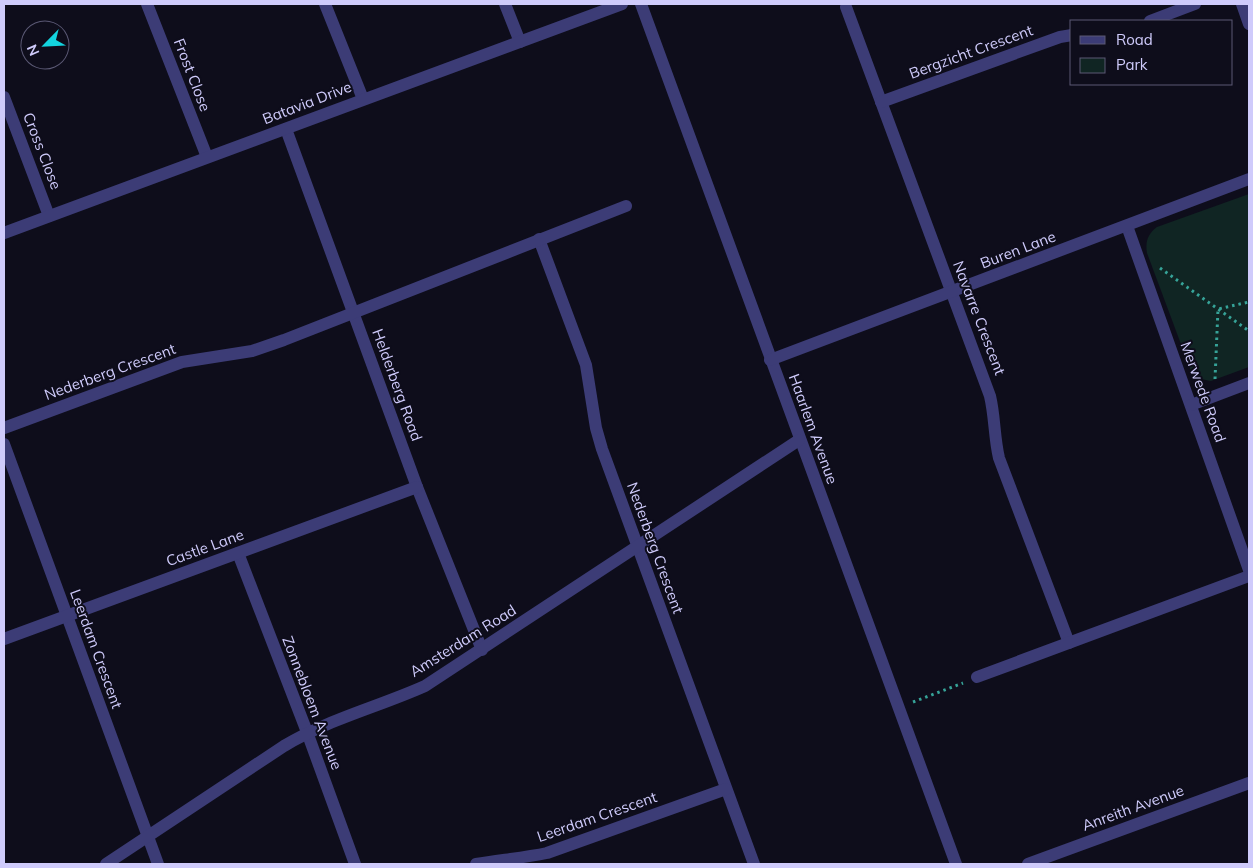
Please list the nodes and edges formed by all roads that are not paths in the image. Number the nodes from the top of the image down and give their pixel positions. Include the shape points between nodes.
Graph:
1 (147, 4) edge
2 (325, 4) edge
3 (505, 4) edge
4 (622, 4) edge
5 (641, 4) edge
6 (1195, 4) edge
7 (1242, 4) edge
8 (846, 7) dead end
9 (1153, 20) edge
10 (1249, 24) edge
11 (1070, 35) edge
12 (520, 42) junction
13 (4, 96) edge
14 (363, 99) junction
15 (882, 102) junction
16 (286, 129) junction
17 (207, 157) junction
18 (1249, 179) edge
19 (626, 206) dead end
20 (49, 216) junction
21 (1127, 226) junction
22 (4, 233) edge
23 (539, 239) junction
24 (951, 293) junction
25 (354, 314) junction
26 (770, 360) junction
27 (1249, 383) edge
28 (1190, 405) junction
29 (4, 428) edge
30 (800, 440) junction
31 (4, 444) edge
32 (416, 487) junction
33 (638, 547) junction
34 (238, 553) junction
35 (1249, 570) edge
36 (1249, 576) edge
37 (66, 616) junction
38 (4, 638) edge
39 (1069, 643) junction
40 (482, 650) junction
41 (977, 677) road end
42 (307, 732) junction
43 (1249, 782) edge
44 (726, 789) junction
45 (148, 836) junction
46 (106, 864) edge
47 (158, 864) edge
48 (355, 864) edge
49 (476, 864) edge
50 (754, 864) edge
51 (956, 864) edge
52 (1028, 864) edge

1 - 17 street, Frost Close
2 - 14 street
3 - 12 street
4 - 12 street, Batavia Drive
5 - 26 street, Haarlem Avenue
6 - 9 street
7 - 10 street
8 - 15 street, Navarre Crescent
11 - 15 street, Bergzicht Crescent
12 - 14 street, Batavia Drive
13 - 20 street, Cross Close
14 - 16 street, Batavia Drive
15 - 24 street, Navarre Crescent
16 - 17 street, Batavia Drive
16 - 25 street, Helderberg Road
17 - 20 street, Batavia Drive
18 - 21 street, Buren Lane
19 - 23 street, Nederberg Crescent
20 - 22 street, Batavia Drive
21 - 24 street, Buren Lane
21 - 28 street, Merwede Road
23 - 25 street, Nederberg Crescent
23 - 33 street, Nederberg Crescent via 586,365 596,428
24 - 26 street, Buren Lane
24 - 39 street, Navarre Crescent via 990,396 999,458
25 - 29 street, Nederberg Crescent via 252,351 182,362
25 - 32 street, Helderberg Road
26 - 30 street, Haarlem Avenue
27 - 28 street
28 - 35 street, Merwede Road
30 - 33 street, Amsterdam Road
30 - 51 street, Haarlem Avenue
31 - 37 street, Leerdam Crescent
32 - 34 street, Castle Lane
32 - 40 street, Helderberg Road
33 - 40 street, Amsterdam Road
33 - 44 street, Nederberg Crescent
34 - 37 street, Castle Lane
34 - 42 street, Zonnebloem Avenue
36 - 39 street
37 - 38 street, Castle Lane
37 - 45 street, Leerdam Crescent
39 - 41 street
40 - 42 street, Amsterdam Road via 426,686
42 - 45 street, Amsterdam Road
42 - 48 street, Zonnebloem Avenue
43 - 52 street, Anreith Avenue
44 - 49 street, Leerdam Crescent via 547,853
44 - 50 street, Nederberg Crescent
45 - 46 street, Amsterdam Road
45 - 47 street, Leerdam Crescent

